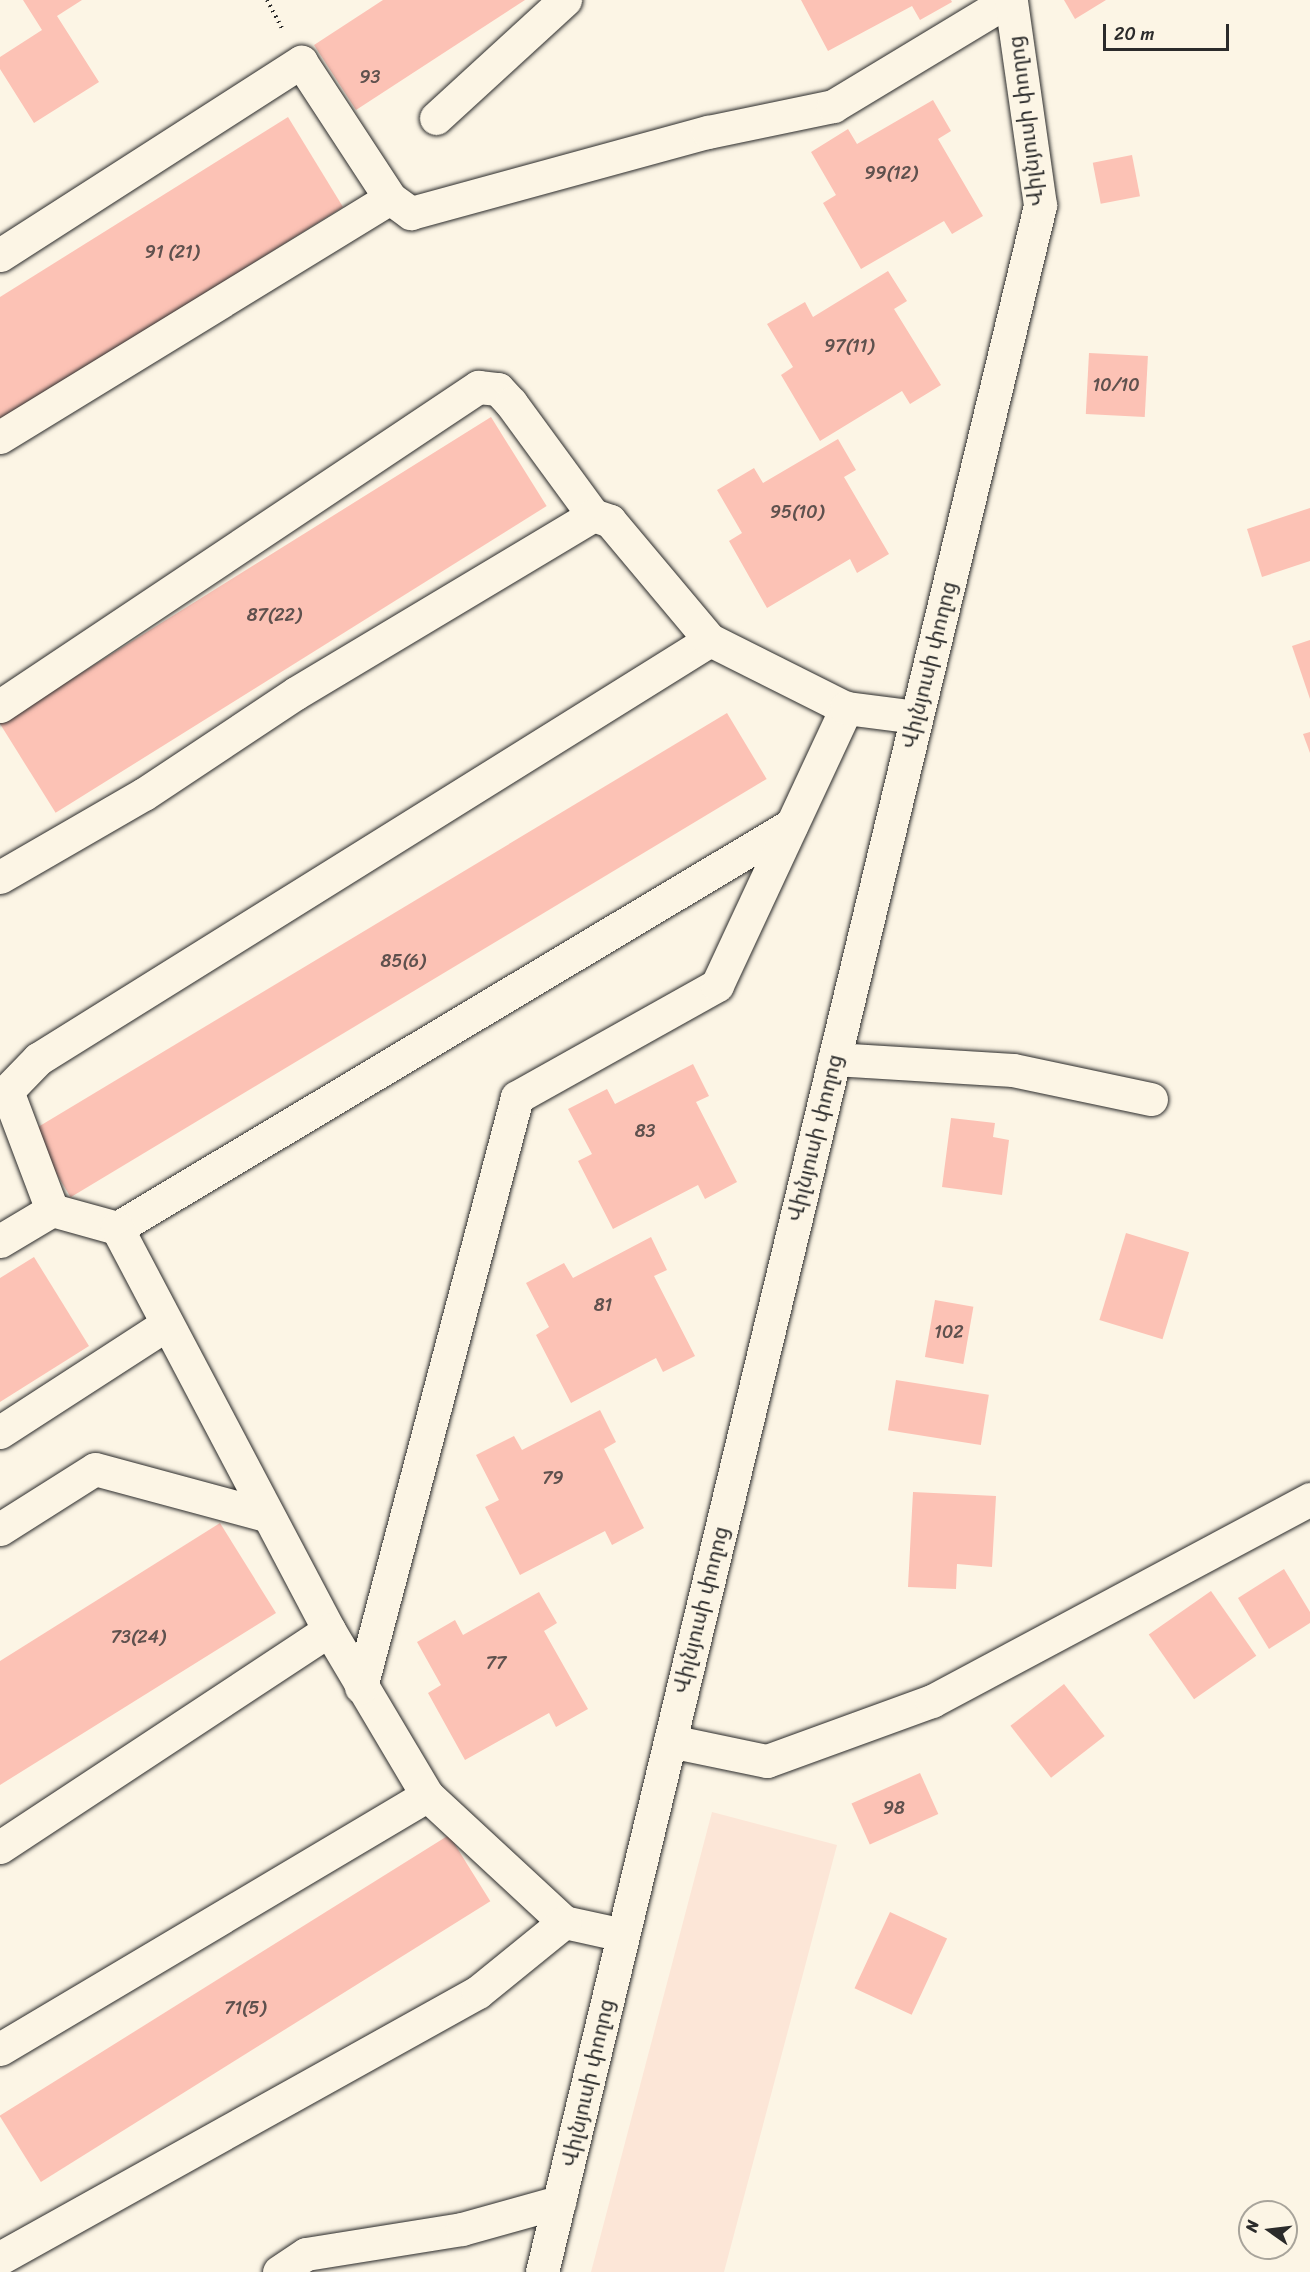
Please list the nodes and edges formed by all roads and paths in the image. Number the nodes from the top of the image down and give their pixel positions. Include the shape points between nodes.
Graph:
1 (565, 0) edge
2 (1010, 0) edge
3 (436, 117) dead end
4 (390, 198) junction
5 (0, 255) edge
6 (0, 437) edge
7 (592, 515) junction
8 (710, 640) junction
9 (0, 706) edge
10 (846, 708) junction
11 (916, 717) junction
12 (791, 825) junction
13 (0, 876) edge
14 (834, 1059) junction
15 (1150, 1099) dead end
16 (52, 1209) junction
17 (117, 1228) junction
18 (0, 1241) edge
19 (167, 1324) junction
20 (0, 1432) edge
21 (1310, 1499) edge
22 (266, 1515) junction
23 (0, 1529) edge
24 (329, 1630) junction
25 (361, 1687) junction
26 (670, 1741) junction
27 (427, 1795) junction
28 (0, 1846) edge
29 (564, 1922) junction
30 (623, 1935) junction
31 (0, 2049) edge
32 (559, 2202) junction
33 (0, 2258) edge
34 (279, 2272) edge
35 (542, 2272) edge

1 - 3 street
2 - 4 street via 833,106 708,132 411,213
2 - 11 street, Վիլնյուսի փողոց via 1040,205
4 - 5 street via 301,62
4 - 6 street
7 - 8 street via 610,521
7 - 9 street via 511,403 498,389 478,387
7 - 13 street via 296,693 144,794
8 - 10 street
8 - 16 street via 38,1059 7,1091
10 - 11 street
10 - 12 street
11 - 14 street, Վիլնյուսի փողոց
12 - 17 street
12 - 25 street via 717,985 517,1096
14 - 15 street via 1013,1070
14 - 26 street, Վիլնյուսի փողոց
16 - 17 street
16 - 18 street
17 - 19 street
19 - 20 street
19 - 22 street
21 - 26 street via 932,1701 767,1761
22 - 23 street via 95,1469
22 - 24 street
24 - 25 street
24 - 28 street
25 - 27 street
26 - 30 street, Վիլնյուսի փողոց
27 - 29 street
27 - 31 street
29 - 30 street
29 - 33 street via 478,1992
30 - 32 street, Վիլնյուսի փողոց
32 - 34 street via 462,2229 306,2254
32 - 35 street, Վիլնյուսի փողոց

